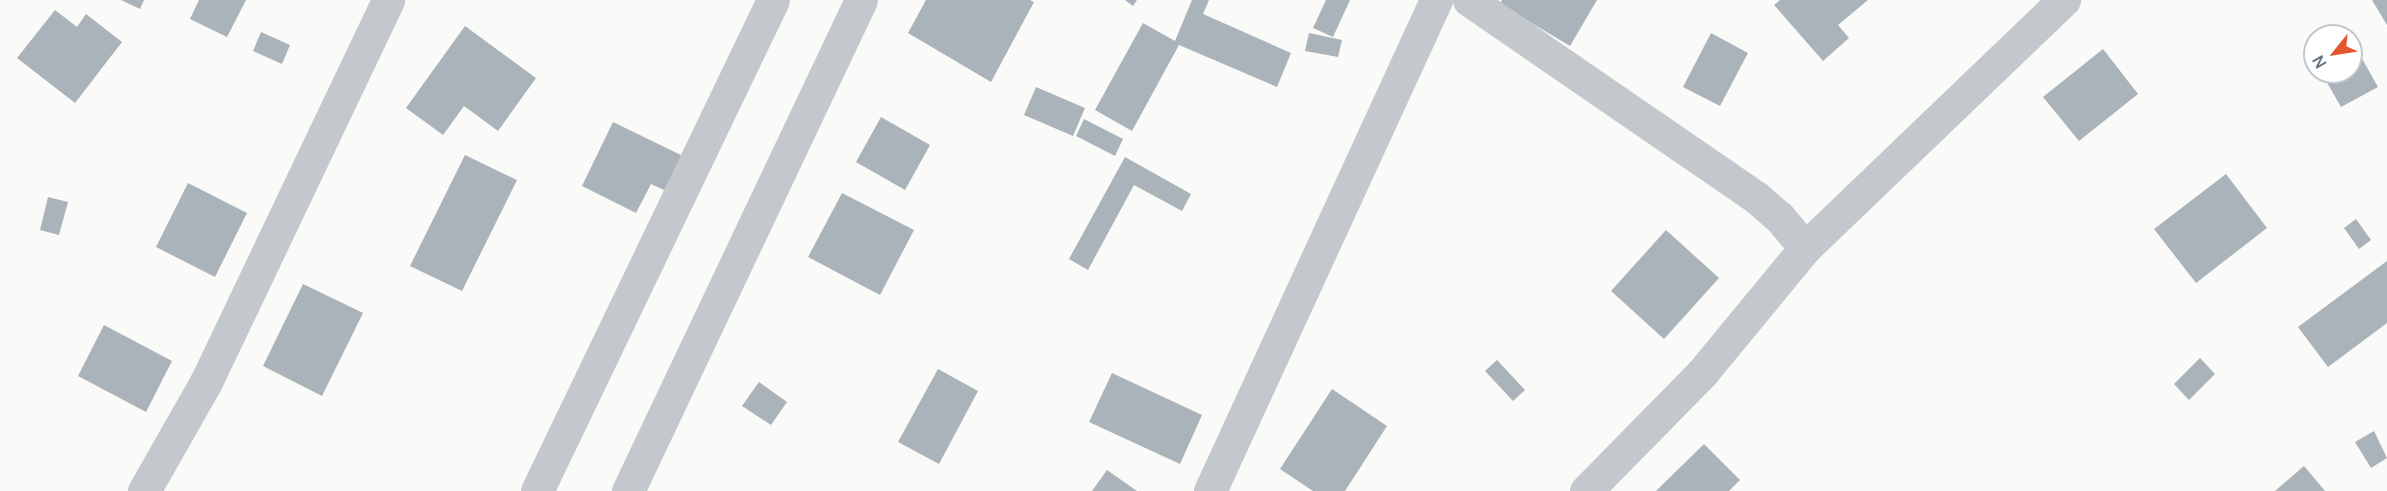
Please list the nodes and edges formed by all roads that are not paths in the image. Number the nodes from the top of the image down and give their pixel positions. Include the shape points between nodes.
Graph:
1 (388, 0) edge
2 (773, 0) edge
3 (861, 0) edge
4 (1437, 0) edge
5 (1469, 0) edge
6 (2064, 0) edge
7 (1805, 248) junction
8 (144, 491) edge
9 (537, 491) edge
10 (628, 491) edge
11 (1210, 491) edge
12 (1586, 491) edge

1 - 8 street via 206,382
2 - 9 street
3 - 10 street
4 - 11 street
5 - 7 street via 1757,198
6 - 7 street
7 - 12 street via 1702,373

